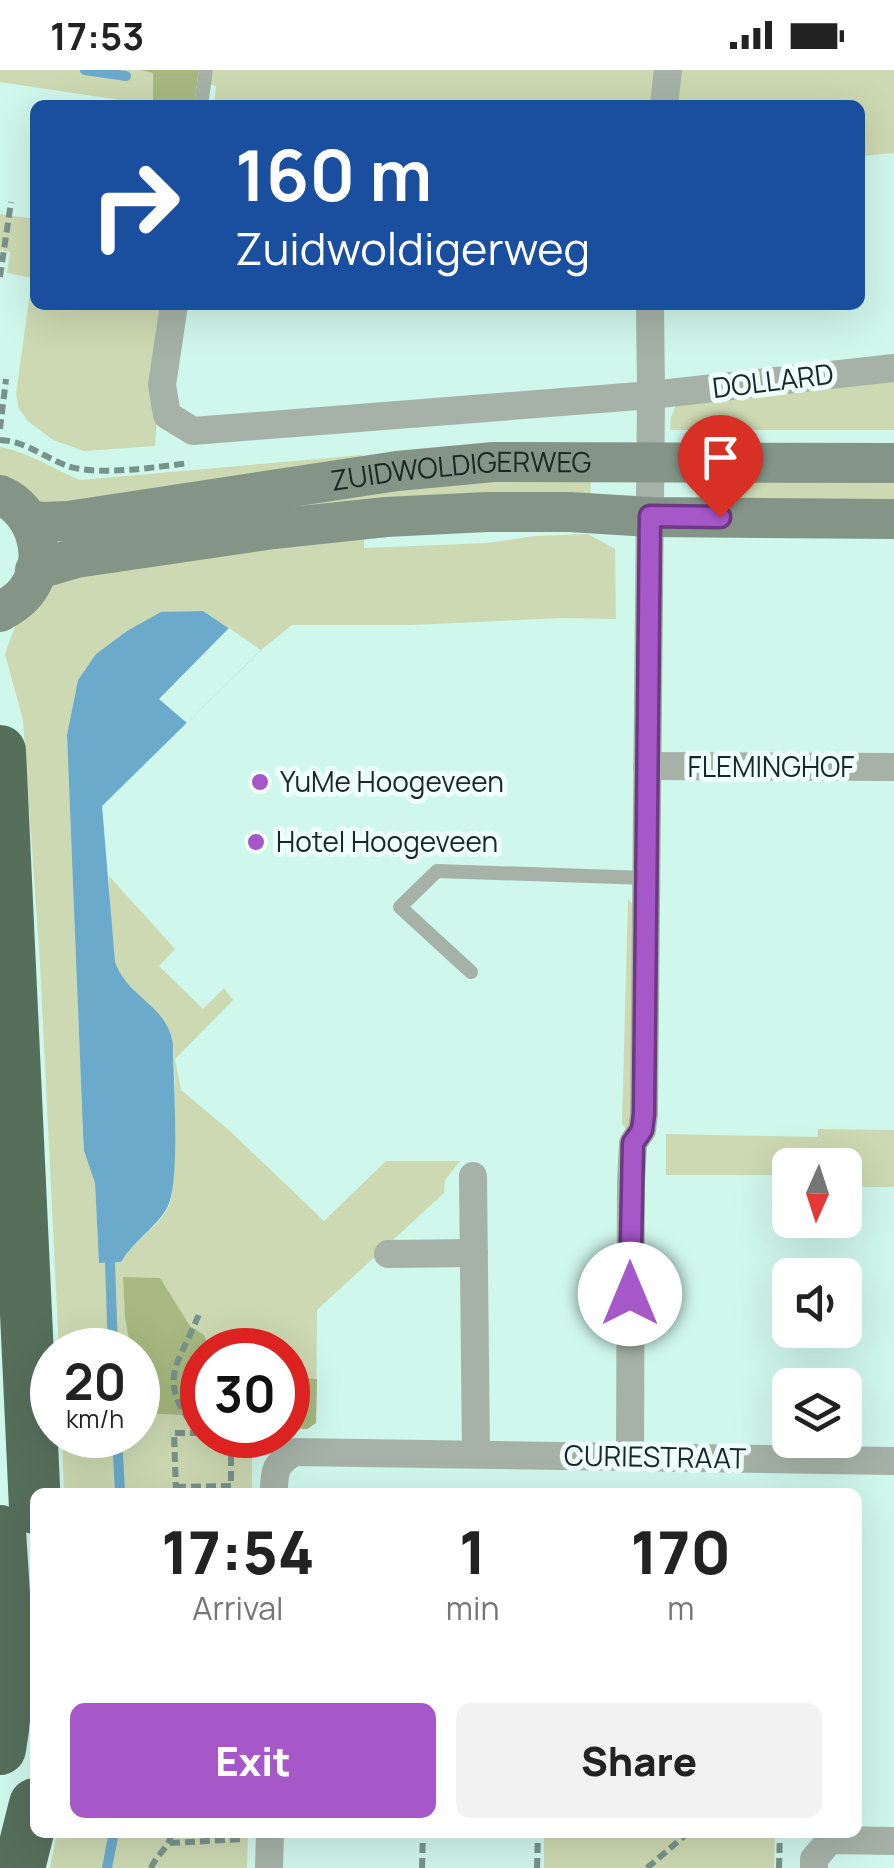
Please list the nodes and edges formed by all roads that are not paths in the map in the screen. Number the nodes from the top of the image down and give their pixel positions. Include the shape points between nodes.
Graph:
1 (206, 70) edge
2 (668, 70) edge
3 (202, 100) edge
4 (665, 100) edge
5 (173, 310) edge
6 (650, 310) edge
7 (894, 368) edge
8 (651, 396) junction
9 (650, 461) junction
10 (894, 463) edge
11 (15, 507) edge
12 (650, 516) junction
13 (894, 519) edge
14 (35, 570) junction
15 (0, 612) edge
16 (0, 751) edge
17 (647, 766) junction
18 (894, 767) edge
19 (647, 878) junction
20 (471, 972) dead end
21 (473, 1176) dead end
22 (474, 1253) junction
23 (388, 1254) dead end
24 (476, 1454) junction
25 (630, 1457) junction
26 (894, 1461) edge
27 (34, 1488) edge
28 (274, 1488) edge
29 (0, 1530) edge
30 (0, 1749) edge
31 (30, 1824) edge
32 (270, 1838) edge
33 (894, 1840) edge
34 (19, 1868) edge
35 (270, 1868) edge
36 (814, 1868) edge

1 - 3 lane
2 - 4 street
5 - 8 street via 162,385 167,414 193,431
6 - 8 street
7 - 8 street, DOLLARD
8 - 9 street
9 - 10 main road, ZUIDWOLDIGERWEG
9 - 11 main road, ZUIDWOLDIGERWEG via 494,462 397,471 68,521 43,522
9 - 12 street
11 - 14 main road via 37,542
12 - 13 main road, ZUIDWOLDIGERWEG
12 - 14 main road, ZUIDWOLDIGERWEG via 386,516 76,558
12 - 17 street
14 - 15 main road via 25,594
16 - 27 highway
17 - 18 street, FLEMINGHOF
17 - 19 street
19 - 20 lane via 437,871 400,906
19 - 25 street via 644,1114 633,1143 631,1181
21 - 22 street
22 - 23 street
22 - 24 street
24 - 25 street, CURIESTRAAT
24 - 28 street, CURIESTRAAT via 294,1452 281,1460
25 - 26 street, CURIESTRAAT
29 - 30 highway via 7,1664
31 - 34 highway
32 - 35 street
33 - 36 street via 830,1840

